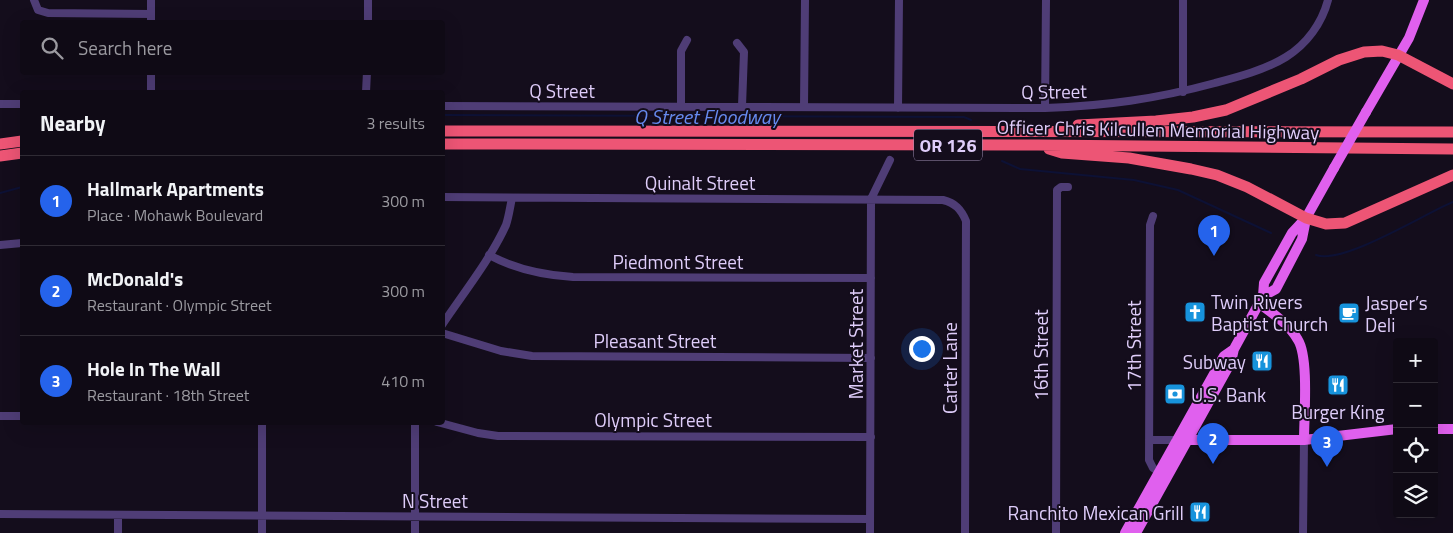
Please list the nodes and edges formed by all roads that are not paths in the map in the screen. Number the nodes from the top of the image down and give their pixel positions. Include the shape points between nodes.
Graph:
1 (34, 0) edge
2 (151, 0) edge
3 (368, 0) edge
4 (805, 0) edge
5 (899, 0) edge
6 (1046, 0) edge
7 (1183, 0) edge
8 (1328, 0) edge
9 (1424, 0) edge
10 (151, 18) edge
11 (368, 20) edge
12 (687, 40) dead end
13 (737, 43) dead end
14 (1398, 54) junction
15 (151, 75) edge
16 (367, 75) edge
17 (1453, 84) edge
18 (151, 90) edge
19 (366, 90) edge
20 (1183, 92) junction
21 (0, 104) edge
22 (20, 104) edge
23 (445, 106) edge
24 (742, 106) junction
25 (681, 107) junction
26 (804, 107) junction
27 (898, 108) junction
28 (1045, 108) junction
29 (445, 131) edge
30 (1049, 132) junction
31 (1453, 132) edge
32 (20, 141) edge
33 (0, 144) edge
34 (445, 144) edge
35 (1038, 145) junction
36 (1453, 149) edge
37 (20, 153) edge
38 (0, 156) edge
39 (890, 160) dead end
40 (1453, 176) edge
41 (1068, 187) dead end
42 (445, 198) edge
43 (512, 198) junction
44 (871, 199) junction
45 (956, 205) joint
46 (1153, 216) dead end
47 (1306, 218) junction
48 (20, 243) edge
49 (0, 245) edge
50 (488, 255) junction
51 (871, 278) junction
52 (1261, 300) junction
53 (445, 320) edge
54 (445, 334) edge
55 (871, 358) junction
56 (0, 416) edge
57 (20, 416) edge
58 (445, 424) edge
59 (262, 425) edge
60 (415, 425) edge
61 (1438, 429) edge
62 (1453, 429) edge
63 (1393, 430) edge
64 (871, 437) junction
65 (1149, 440) junction
66 (1182, 440) junction
67 (1304, 440) junction
68 (1159, 472) junction
69 (0, 514) edge
70 (118, 515) junction
71 (262, 516) junction
72 (415, 516) junction
73 (870, 519) junction
74 (118, 533) edge
75 (262, 533) edge
76 (415, 533) edge
77 (870, 533) edge
78 (965, 533) edge
79 (1056, 533) edge
80 (1125, 533) edge
81 (1136, 533) edge
82 (1303, 533) edge

1 - 10 street via 38,10 48,13
2 - 10 street
3 - 11 street
4 - 26 street
5 - 27 street
6 - 28 street
7 - 20 street
8 - 20 street, Q Street via 1313,32 1286,57 1230,79
9 - 14 main road via 1409,38
12 - 25 street via 680,51
13 - 24 street via 744,52
14 - 17 highway
14 - 30 highway via 1364,52 1339,60 1226,110 1156,121 1067,126
14 - 47 main road, bridge
15 - 18 street
16 - 19 street
20 - 28 street, Q Street via 1113,105
21 - 22 street
23 - 25 street, Q Street
24 - 25 street, Q Street
24 - 26 street, Q Street
26 - 27 street, Q Street
27 - 28 street, Q Street
29 - 30 highway, Officer Chris Kilcullen Memorial Highway / OR 126
30 - 31 highway, Officer Chris Kilcullen Memorial Highway / OR 126
32 - 33 highway
34 - 35 highway, Officer Chris Kilcullen Memorial Highway / OR 126
35 - 36 highway, Officer Chris Kilcullen Memorial Highway / OR 126
35 - 47 highway via 1062,153 1129,158 1217,175
37 - 38 highway
39 - 44 street, Market Street
40 - 47 highway via 1345,223 1326,224
41 - 79 street, 16th Street via 1057,190
42 - 43 street, Quinalt Street
43 - 44 street, Quinalt Street
43 - 50 street via 506,224
44 - 45 street, Quinalt Street via 943,200
44 - 51 street, Market Street
45 - 78 street, Carter Lane via 966,221
46 - 65 street, 17th Street via 1150,225
47 - 52 main road via 1302,239 1276,289
48 - 49 street
50 - 51 street, Piedmont Street via 547,275 573,277
50 - 53 street
51 - 55 street, Market Street
52 - 66 main road via 1234,349 1231,362
52 - 67 main road via 1299,342 1304,364
54 - 55 street, Pleasant Street via 501,351 532,356
55 - 64 street, Market Street
56 - 57 street
58 - 64 street, Olympic Street via 498,436
59 - 71 street
60 - 72 street
61 - 62 main road
63 - 67 main road
64 - 73 street, Market Street
65 - 66 street
65 - 68 street, 17th Street via 1150,463
66 - 67 main road
66 - 68 main road
66 - 81 main road
67 - 82 street
68 - 80 main road
69 - 70 street, N Street
70 - 71 street, N Street
70 - 74 street
71 - 72 street, N Street
71 - 75 street
72 - 73 street, N Street
72 - 76 street
73 - 77 street, Market Street

